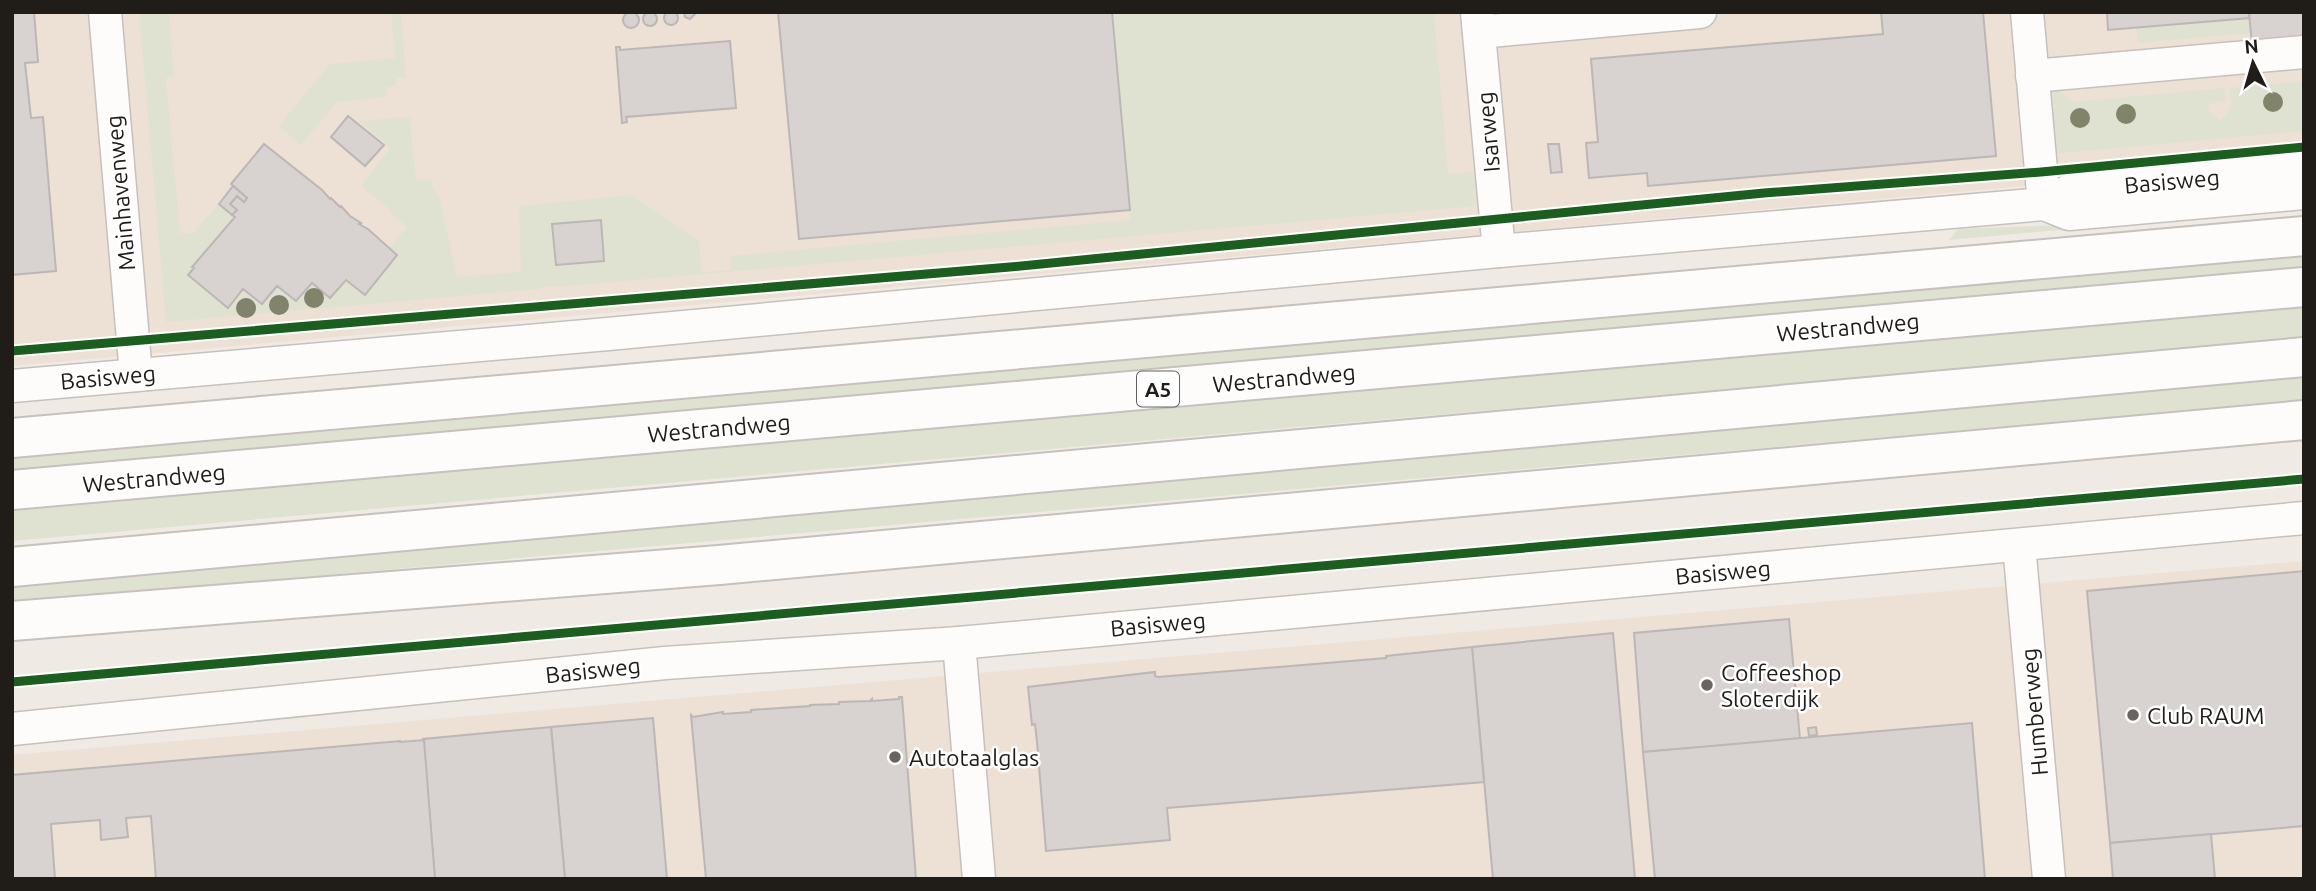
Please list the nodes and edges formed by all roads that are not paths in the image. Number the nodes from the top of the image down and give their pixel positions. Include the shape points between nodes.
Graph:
1 (105, 12) edge
2 (1700, 12) edge
3 (2026, 12) edge
4 (1478, 22) edge
5 (2304, 52) edge
6 (2032, 76) junction
7 (2304, 169) edge
8 (2304, 193) edge
9 (2044, 204) junction
10 (2304, 236) edge
11 (1499, 251) junction
12 (2304, 287) edge
13 (2304, 357) edge
14 (136, 374) junction
15 (12, 386) edge
16 (2304, 420) edge
17 (12, 438) edge
18 (12, 491) edge
19 (2304, 518) edge
20 (2018, 545) junction
21 (12, 567) edge
22 (12, 621) edge
23 (959, 642) junction
24 (12, 729) edge
25 (979, 879) edge
26 (2049, 879) edge

1 - 14 street, Mainhavenweg
2 - 4 street
3 - 6 street
4 - 11 street, Isarweg
5 - 6 street
6 - 9 street
7 - 9 street, Basisweg via 2069,191
8 - 9 street, Basisweg via 2069,214
9 - 11 street, Basisweg
10 - 17 main road, A5
11 - 14 street, Basisweg
12 - 18 main road, Westrandweg / A5
13 - 21 main road
14 - 15 street, Basisweg
16 - 22 main road via 719,565
19 - 20 street, Basisweg
20 - 23 street, Basisweg
20 - 26 street, Humberweg
23 - 24 street, Basisweg via 665,663
23 - 25 street

